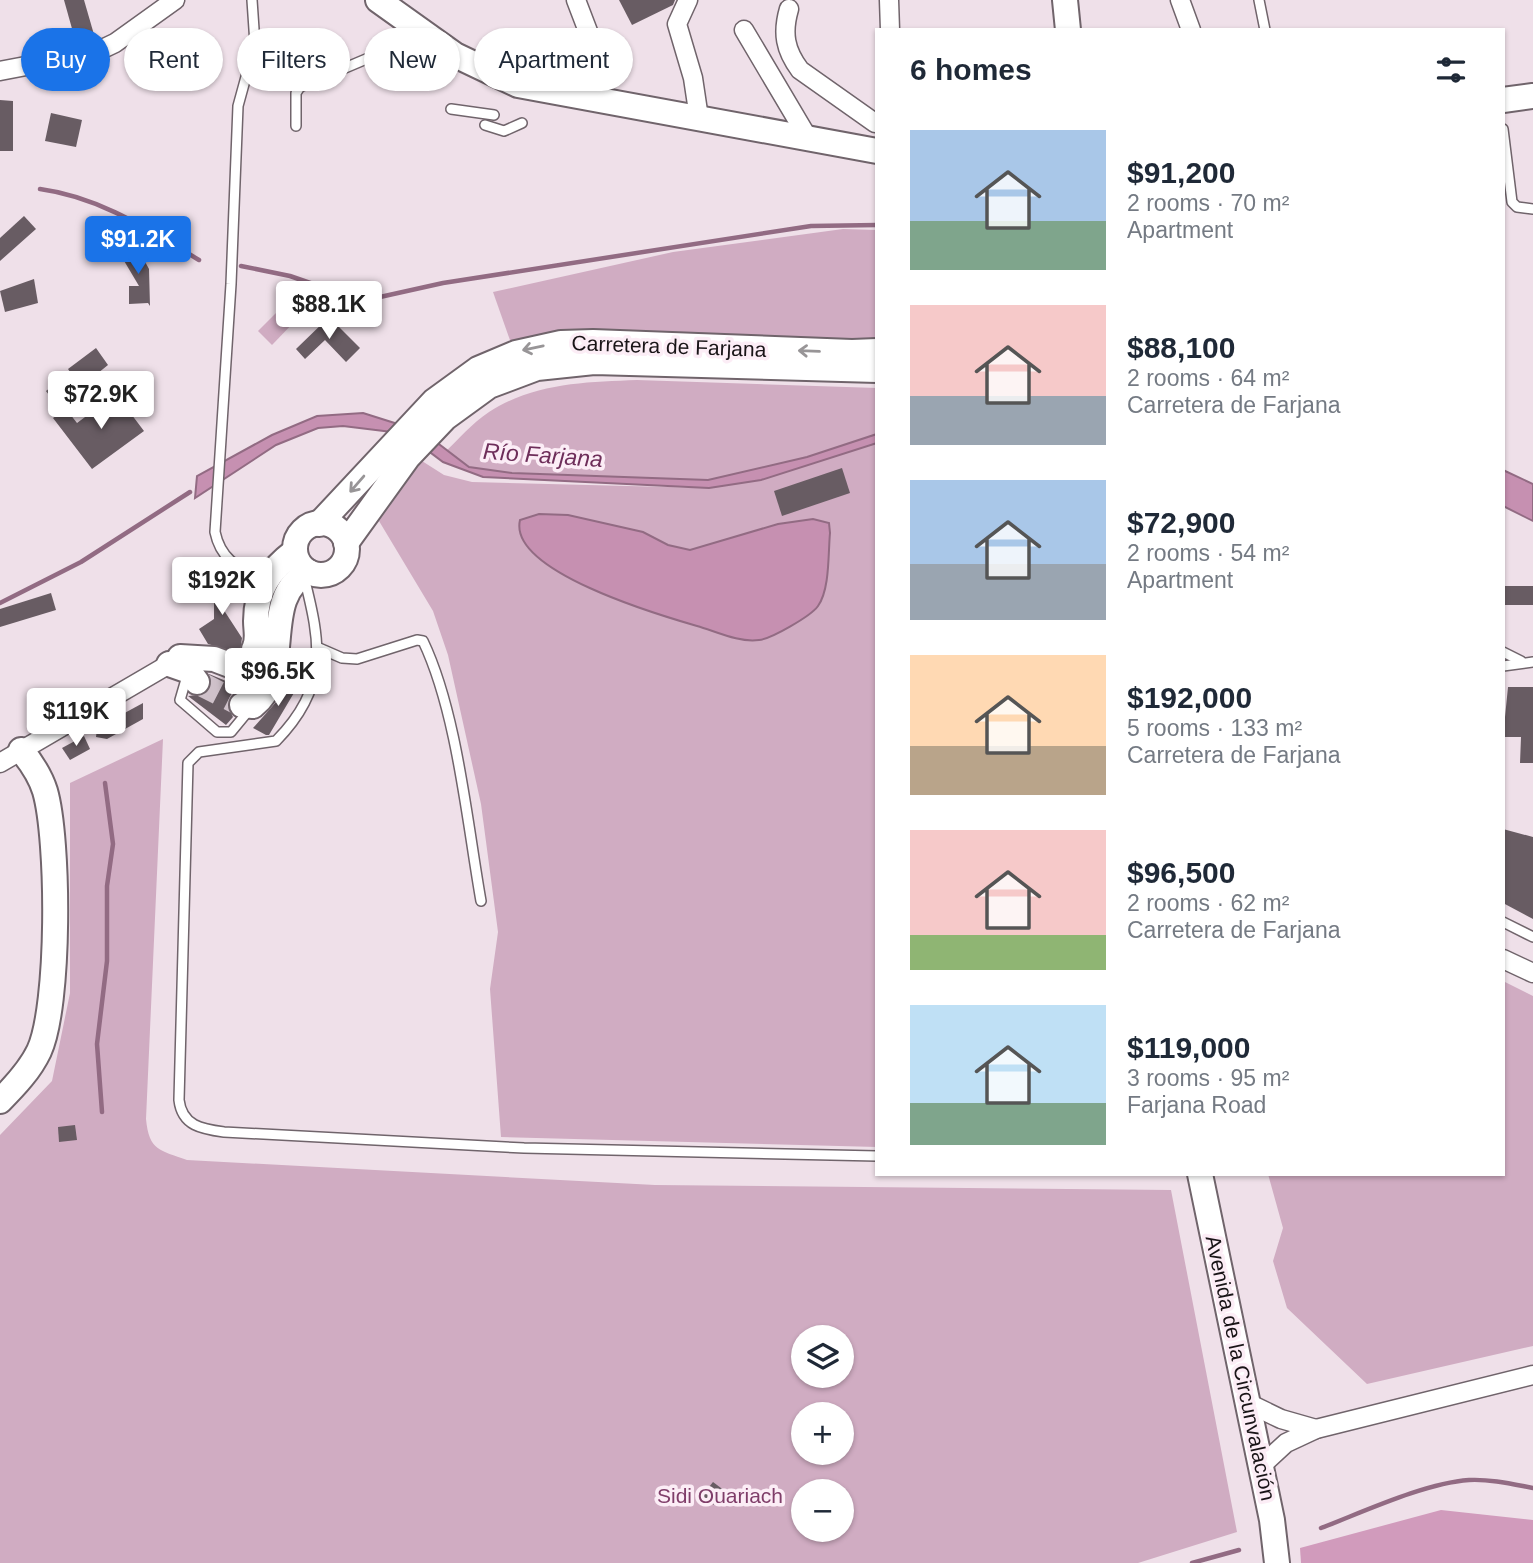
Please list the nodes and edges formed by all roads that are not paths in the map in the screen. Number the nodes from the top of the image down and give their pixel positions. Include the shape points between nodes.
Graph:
1 (175, 0) edge
2 (252, 0) edge
3 (378, 0) edge
4 (576, 0) edge
5 (688, 0) edge
6 (889, 0) edge
7 (1065, 0) edge
8 (1180, 0) edge
9 (1259, 0) edge
10 (789, 9) dead end
11 (415, 28) edge
12 (890, 28) edge
13 (1068, 28) edge
14 (1190, 28) edge
15 (1265, 28) edge
16 (744, 30) dead end
17 (460, 57) edge
18 (364, 60) edge
19 (0, 72) edge
20 (1533, 96) edge
21 (1505, 100) edge
22 (601, 102) junction
23 (451, 109) dead end
24 (495, 116) dead end
25 (699, 118) junction
26 (875, 118) edge
27 (522, 123) dead end
28 (485, 125) dead end
29 (296, 126) dead end
30 (875, 129) edge
31 (808, 138) junction
32 (1505, 145) edge
33 (873, 150) edge
34 (1533, 209) edge
35 (875, 351) edge
36 (875, 370) edge
37 (436, 413) junction
38 (400, 450) junction
39 (318, 524) junction
40 (346, 543) junction
41 (295, 551) junction
42 (306, 573) junction
43 (264, 582) junction
44 (263, 647) junction
45 (319, 648) junction
46 (1505, 653) edge
47 (1522, 662) junction
48 (1533, 662) edge
49 (1505, 666) edge
50 (235, 667) dead end
51 (184, 668) junction
52 (248, 705) joint
53 (10, 756) edge
54 (481, 901) dead end
55 (1505, 923) edge
56 (1533, 937) edge
57 (1505, 960) edge
58 (1533, 972) edge
59 (0, 1101) edge
60 (875, 1156) edge
61 (1200, 1176) edge
62 (1533, 1375) edge
63 (1247, 1402) junction
64 (1315, 1429) junction
65 (1261, 1466) junction
66 (1277, 1563) edge

1 - 19 street via 116,43 94,53
2 - 43 lane via 255,44 238,106 217,544 228,562
3 - 11 main road
4 - 22 street via 594,47
5 - 25 street via 677,24
6 - 12 street
7 - 13 main road
8 - 14 street
9 - 15 lane
10 - 26 street via 784,37 800,70
16 - 31 street
17 - 22 main road via 518,85
18 - 29 lane via 300,87
20 - 21 main road
22 - 25 main road
23 - 24 lane
25 - 31 main road
27 - 28 lane via 504,131
30 - 33 street
31 - 33 main road
32 - 34 lane via 1512,202
35 -> 37 main road, Carretera de Farjana via 561,343 516,353 478,369
36 - 37 main road, Carretera de Farjana via 562,363 489,386
37 - 38 main road, Carretera de Farjana
38 -> 39 main road, Carretera de Farjana
38 - 40 main road, Carretera de Farjana
39 - 40 main road via 333,527
39 - 41 main road, Carretera de Farjana via 304,530
40 - 42 main road, Carretera de Farjana via 345,558 337,570 323,575
41 - 42 main road
41 - 43 main road, Carretera de Farjana
42 - 44 main road via 292,584
42 - 45 lane
43 - 44 main road via 257,611
44 - 52 main road via 270,681
45 - 54 lane via 349,660 423,641 435,666 448,719
45 - 60 lane via 303,704 276,741 199,752 188,763 178,1100 186,1119 197,1127 224,1132 524,1149
46 - 47 lane
47 - 48 lane
47 - 49 lane
50 - 51 main road via 205,657
51 - 52 lane via 180,700 217,732 231,732
51 - 53 street
53 - 59 main road via 36,771 49,808 52,1000 39,1051
55 - 56 lane
57 - 58 street
61 - 63 main road, Avenida de la Circunvalación
62 - 64 street
63 - 64 street
63 - 65 main road, Avenida de la Circunvalación
64 - 65 street via 1286,1443
65 - 66 main road, Avenida de la Circunvalación

